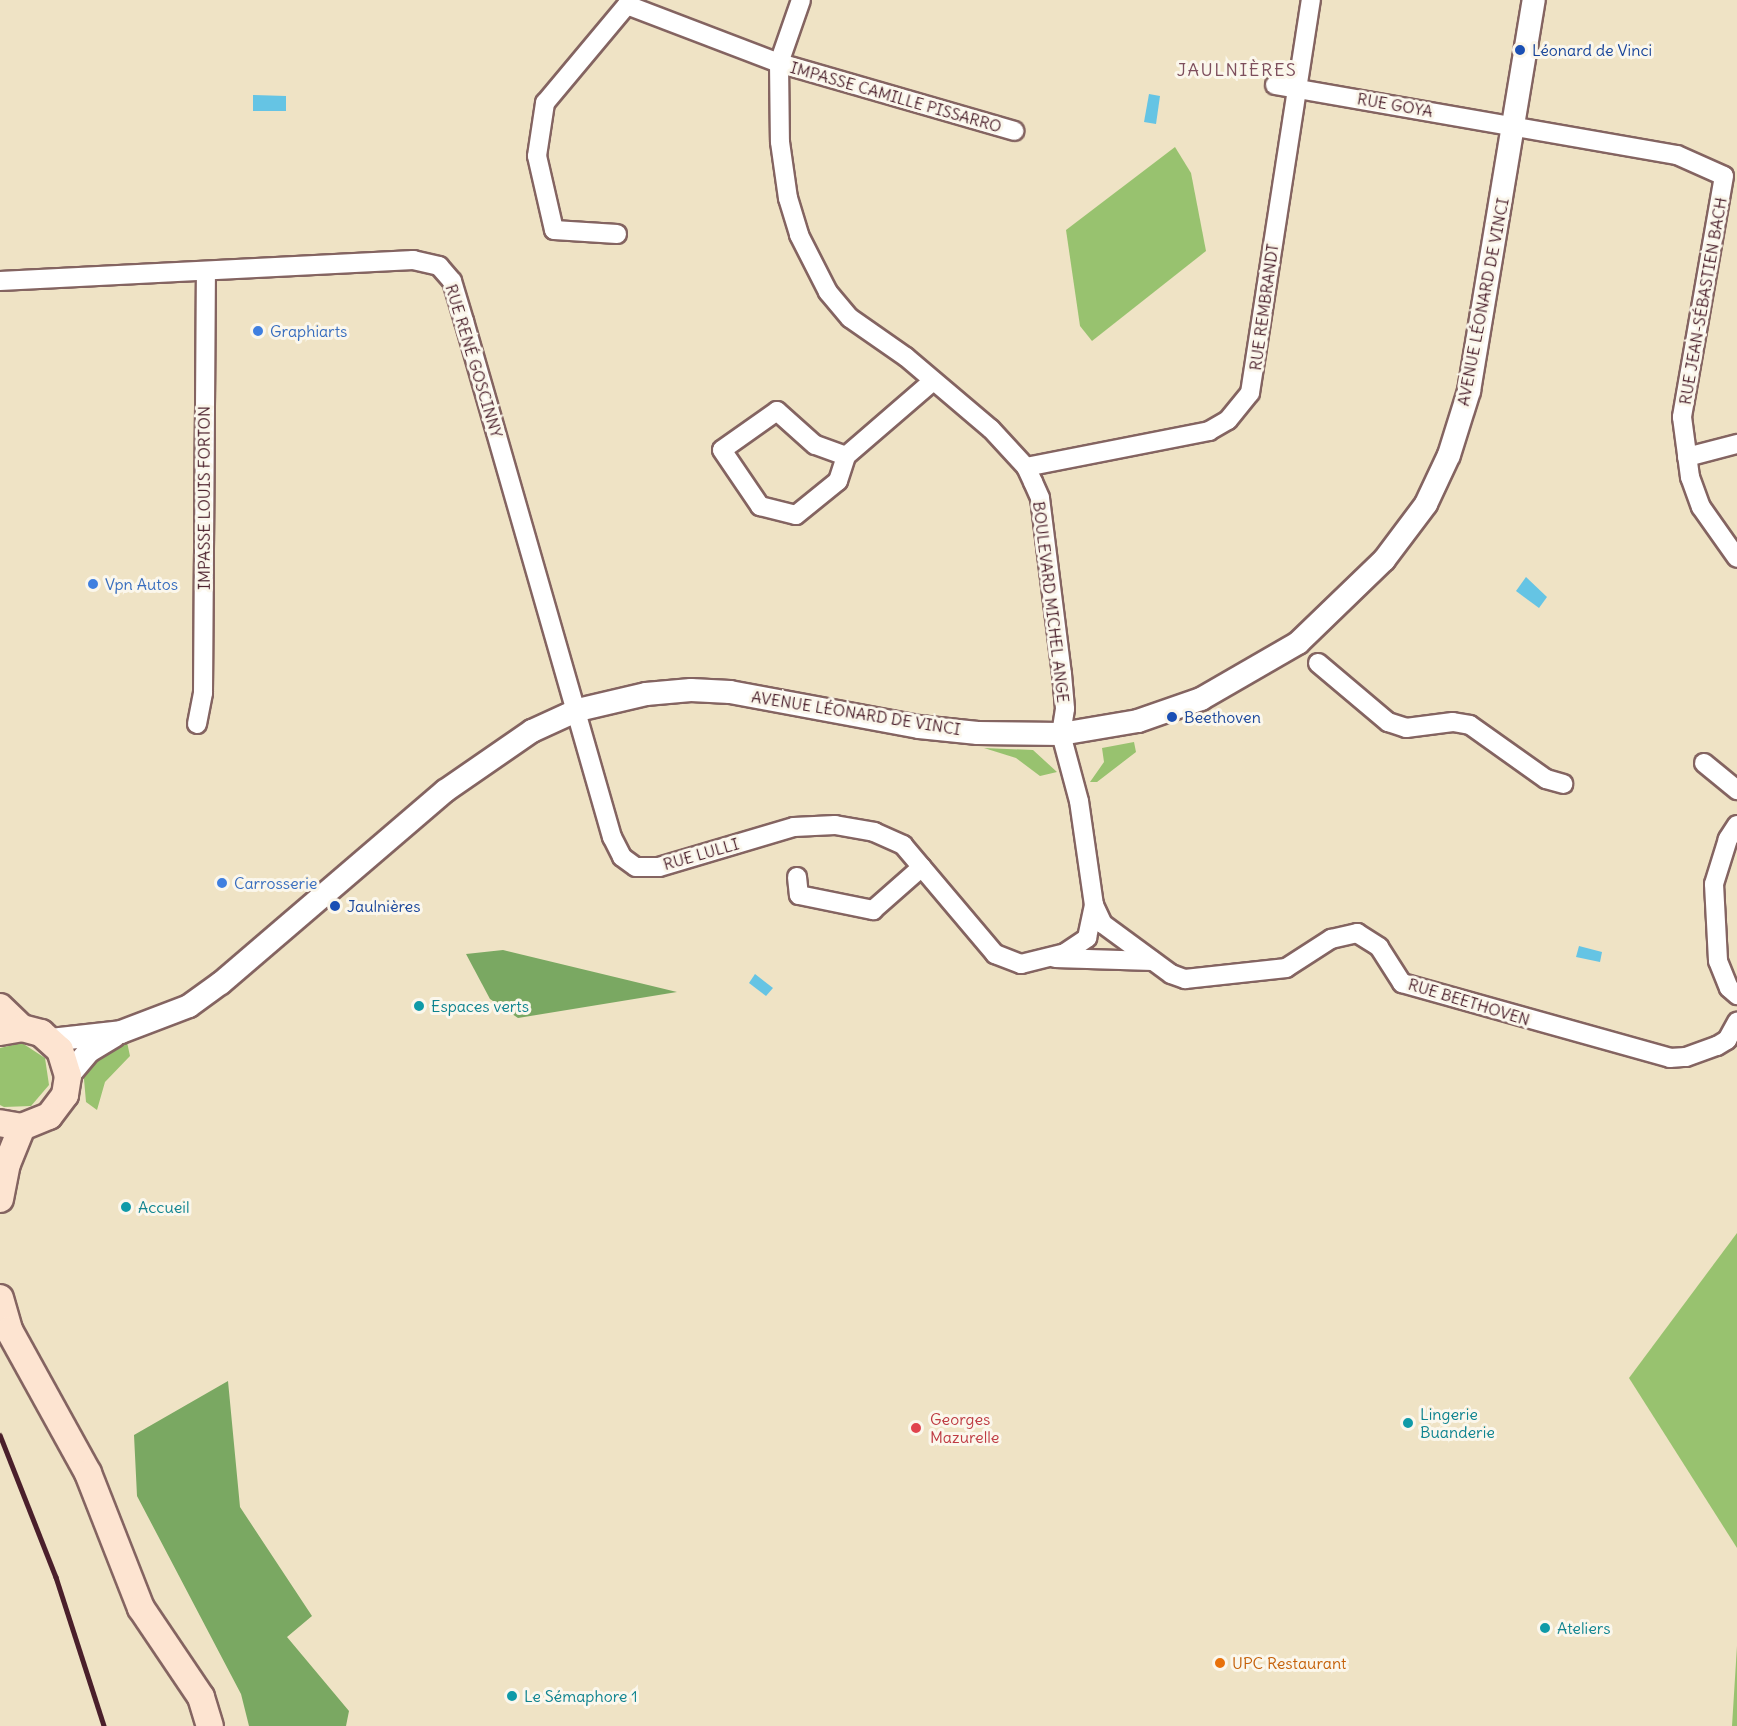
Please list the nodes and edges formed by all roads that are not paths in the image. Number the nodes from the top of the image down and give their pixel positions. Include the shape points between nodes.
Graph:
1 (801, 0) edge
2 (1311, 0) edge
3 (1534, 0) edge
4 (628, 2) edge
5 (779, 63) junction
6 (1275, 85) dead end
7 (1299, 87) junction
8 (1514, 127) junction
9 (1014, 131) dead end
10 (1730, 173) edge
11 (617, 234) dead end
12 (206, 272) junction
13 (0, 281) edge
14 (933, 381) junction
15 (1737, 444) edge
16 (846, 456) junction
17 (1687, 457) junction
18 (1026, 467) junction
19 (1737, 558) edge
20 (1318, 663) dead end
21 (578, 710) junction
22 (197, 724) dead end
23 (1061, 734) junction
24 (1704, 763) dead end
25 (1563, 784) dead end
26 (1737, 790) edge
27 (1737, 825) edge
28 (922, 867) junction
29 (797, 876) dead end
30 (1094, 906) junction
31 (1053, 958) junction
32 (1153, 962) junction
33 (1737, 995) edge
34 (0, 1007) edge
35 (1737, 1022) edge
36 (11, 1030) edge
37 (121, 1032) junction
38 (51, 1040) junction
39 (68, 1076) junction
40 (11, 1125) edge
41 (0, 1199) edge
42 (0, 1298) edge
43 (210, 1726) edge

1 - 5 street, BOULEVARD MICHEL ANGE
2 - 7 street, RUE REMBRANDT
3 - 8 street, AVENUE LÉONARD DE VINCI
4 - 5 street, IMPASSE CAMILLE PISSARRO
4 - 11 street via 545,104 537,156 554,230
5 - 9 street, IMPASSE CAMILLE PISSARRO
5 - 14 street, BOULEVARD MICHEL ANGE via 780,142 788,198 812,264 828,292 850,318
6 - 7 street, RUE GOYA
7 - 8 street, RUE GOYA
7 - 18 street, RUE REMBRANDT via 1257,339 1256,374 1240,409 1209,431
8 - 10 street, RUE JEAN-SÉBASTIEN BACH via 1677,155
8 - 23 street, AVENUE LÉONARD DE VINCI via 1469,391 1449,455 1426,504 1384,560 1345,600 1298,643 1252,673 1201,699 1138,722
10 - 17 street, RUE JEAN-SÉBASTIEN BACH via 1682,417
12 - 13 street, RUE RENÉ GOSCINNY
12 - 21 street, RUE RENÉ GOSCINNY via 413,260 439,266 452,281
12 - 22 street, IMPASSE LOUIS FORTON via 203,693
14 - 16 street
14 - 18 street, BOULEVARD MICHEL ANGE via 992,429
15 - 17 street
16 - 16 street via 838,482 796,515 760,506 722,450 777,411 815,445
17 - 19 street, RUE JEAN-SÉBASTIEN BACH via 1701,507
18 - 23 street, BOULEVARD MICHEL ANGE via 1040,498 1062,674 1065,709
20 - 25 street via 1388,722 1406,728 1453,722 1470,725 1546,779
21 - 23 street, AVENUE LÉONARD DE VINCI via 637,696 691,690 730,692 919,727 978,733
21 - 28 street, RUE LULLI via 612,837 622,857 636,867 659,867 794,827 835,825 890,838 903,845
21 - 37 street, AVENUE LÉONARD DE VINCI via 532,731 445,790 208,993 172,1015
23 - 30 street, RUE BEETHOVEN via 1079,801
24 - 26 street
27 - 33 street via 1728,838 1713,884 1718,961 1729,988
28 - 29 street via 873,910 799,895
28 - 31 street, RUE LULLI via 1007,962 1021,964
30 - 31 street via 1088,938
30 - 32 street, RUE BEETHOVEN via 1104,924
31 - 32 street
32 - 35 street, RUE BEETHOVEN via 1185,979 1273,970 1299,961 1331,939 1357,933 1379,947 1402,983 1656,1056 1704,1053 1727,1040
34 - 36 main road
36 - 38 main road
37 - 38 street, AVENUE LÉONARD DE VINCI
37 - 39 street, AVENUE LÉONARD DE VINCI via 89,1051
38 - 39 main road via 66,1062
39 - 40 main road via 58,1107 37,1124
40 - 41 main road
42 - 43 main road via 14,1340 88,1473 141,1608 201,1697

